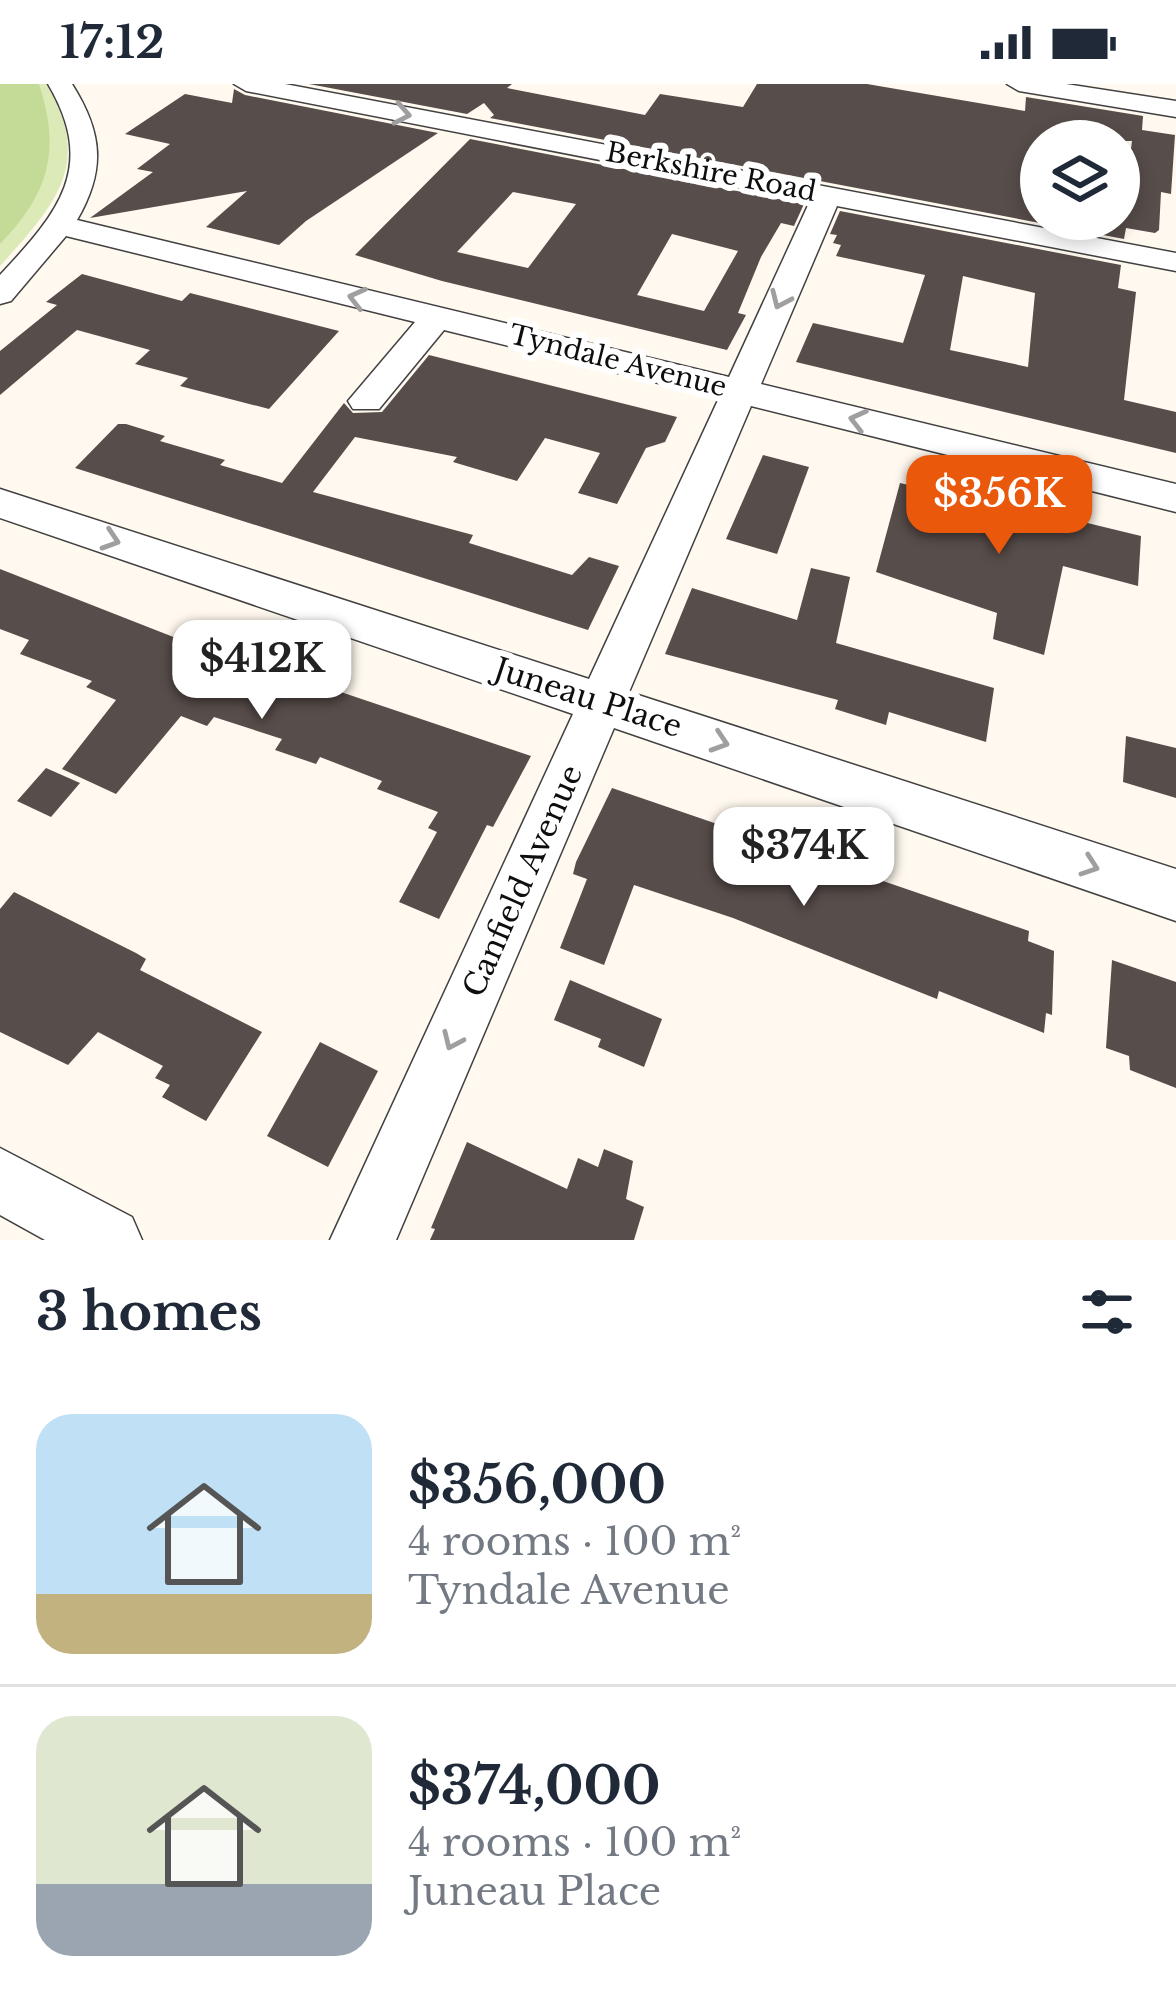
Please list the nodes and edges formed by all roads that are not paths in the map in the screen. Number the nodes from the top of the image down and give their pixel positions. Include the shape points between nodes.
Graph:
1 (60, 84) edge
2 (246, 84) edge
3 (1019, 84) edge
4 (1176, 109) edge
5 (828, 193) junction
6 (59, 225) junction
7 (1176, 262) edge
8 (0, 294) edge
9 (436, 317) junction
10 (740, 391) junction
11 (366, 400) dead end
12 (1176, 498) edge
13 (0, 502) edge
14 (602, 703) junction
15 (1176, 895) edge
16 (0, 1180) edge
17 (109, 1240) edge
18 (363, 1240) edge

1 - 6 street via 84,122 88,154
2 -> 5 street, Berkshire Road
3 - 4 street
5 - 7 street, Berkshire Road
5 -> 10 street, Canfield Avenue
6 - 8 street
9 -> 6 street, Tyndale Avenue
9 - 10 street, Tyndale Avenue
9 - 11 street
12 -> 10 street, Tyndale Avenue
10 - 14 street, Canfield Avenue
13 -> 14 street, Juneau Place
14 -> 15 street, Juneau Place
14 -> 18 street, Canfield Avenue
16 - 17 street

